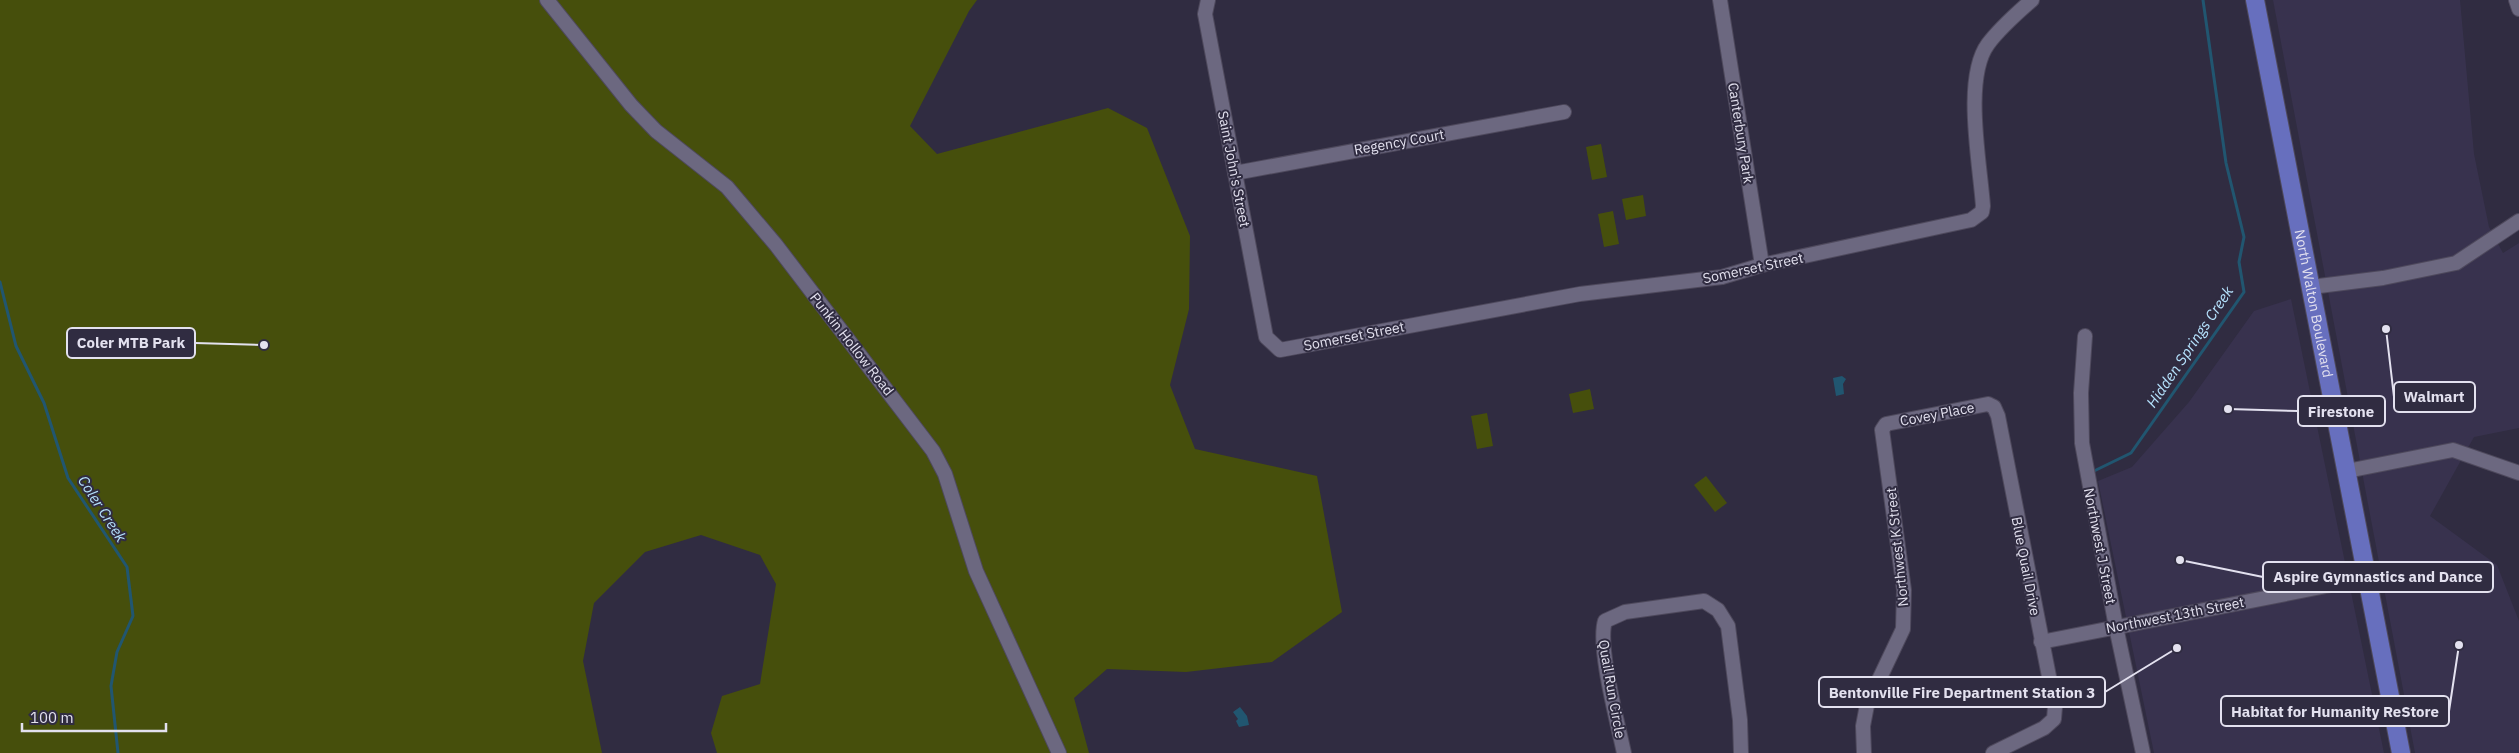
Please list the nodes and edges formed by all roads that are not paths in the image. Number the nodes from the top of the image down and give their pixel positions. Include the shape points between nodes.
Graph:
1 (547, 0) edge
2 (1208, 0) edge
3 (1720, 0) edge
4 (2032, 0) edge
5 (2255, 0) edge
6 (2516, 0) edge
7 (2519, 8) edge
8 (1564, 112) dead end
9 (1235, 173) junction
10 (2519, 221) edge
11 (1762, 266) junction
12 (2311, 288) junction
13 (2085, 336) dead end
14 (1266, 338) joint
15 (1988, 404) joint
16 (1886, 424) joint
17 (2347, 471) junction
18 (2519, 473) edge
19 (2367, 578) junction
20 (2116, 627) junction
21 (2041, 642) junction
22 (1059, 753) edge
23 (1624, 753) edge
24 (1741, 753) edge
25 (1864, 753) edge
26 (1993, 753) edge
27 (2143, 753) edge
28 (2401, 753) edge

1 - 22 street, Punkin Hollow Road via 631,105 656,131 727,187 776,245 933,451 945,474 976,570
2 - 9 street, Saint John's Street via 1204,14
3 - 11 street, Canterbury Park
4 - 11 street, Somerset Street via 1988,44 1977,69 1975,110 1983,206 1978,216
5 - 12 main road, North Walton Boulevard
6 - 7 street
8 - 9 street, Regency Court
9 - 14 street, Saint John's Street
10 - 12 street via 2456,263
11 - 14 street, Somerset Street via 1722,277 1580,294 1289,349 1280,350
12 - 17 main road, North Walton Boulevard
13 - 20 street, Northwest J Street via 2082,444
15 - 16 street, Covey Place
15 - 21 street, Blue Quail Drive via 1994,407 1998,416
16 - 25 street, Northwest K Street via 1882,430 1904,590 1903,629 1867,705 1862,726
17 - 18 street via 2453,450
17 - 19 main road, North Walton Boulevard
19 - 20 street, Northwest 13th Street
19 - 28 main road, North Walton Boulevard
20 - 21 street, Northwest 13th Street
20 - 27 street, Northwest J Street
21 - 26 street, Blue Quail Drive via 2055,708 2054,719 2044,728
23 - 24 street, Quail Run Circle via 1604,650 1602,631 1605,621 1625,612 1704,601 1718,610 1728,626

